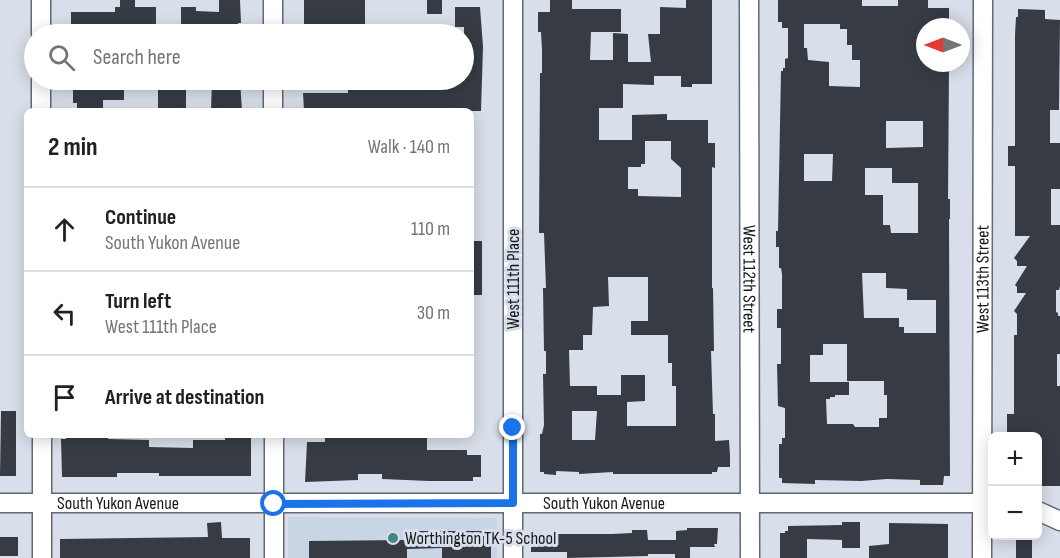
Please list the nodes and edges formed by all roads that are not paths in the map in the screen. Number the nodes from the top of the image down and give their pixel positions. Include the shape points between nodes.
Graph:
1 (41, 0) edge
2 (273, 0) edge
3 (513, 0) edge
4 (749, 0) edge
5 (983, 0) edge
6 (41, 24) edge
7 (273, 24) edge
8 (41, 90) edge
9 (273, 90) edge
10 (41, 108) edge
11 (273, 108) edge
12 (42, 438) edge
13 (274, 438) edge
14 (750, 502) junction
15 (0, 503) edge
16 (42, 503) junction
17 (513, 503) junction
18 (987, 503) edge
19 (274, 504) junction
20 (1042, 513) edge
21 (1060, 521) edge
22 (42, 558) edge
23 (274, 558) edge
24 (513, 558) edge
25 (750, 558) edge
26 (982, 558) edge

1 - 6 street
2 - 7 street
3 - 17 street, West 111th Place
4 - 14 street, West 112th Street
5 - 18 street, West 113th Street
8 - 10 street
9 - 11 street
12 - 16 street
13 - 19 street
14 - 17 street, South Yukon Avenue
14 - 18 street, South Yukon Avenue
14 - 25 street, West 112th Street
15 - 16 street, South Yukon Avenue
16 - 19 street, South Yukon Avenue
16 - 22 street
17 - 19 street, South Yukon Avenue
17 - 24 street, West 111th Place
18 - 26 street, West 113th Street
19 - 23 street
20 - 21 street

